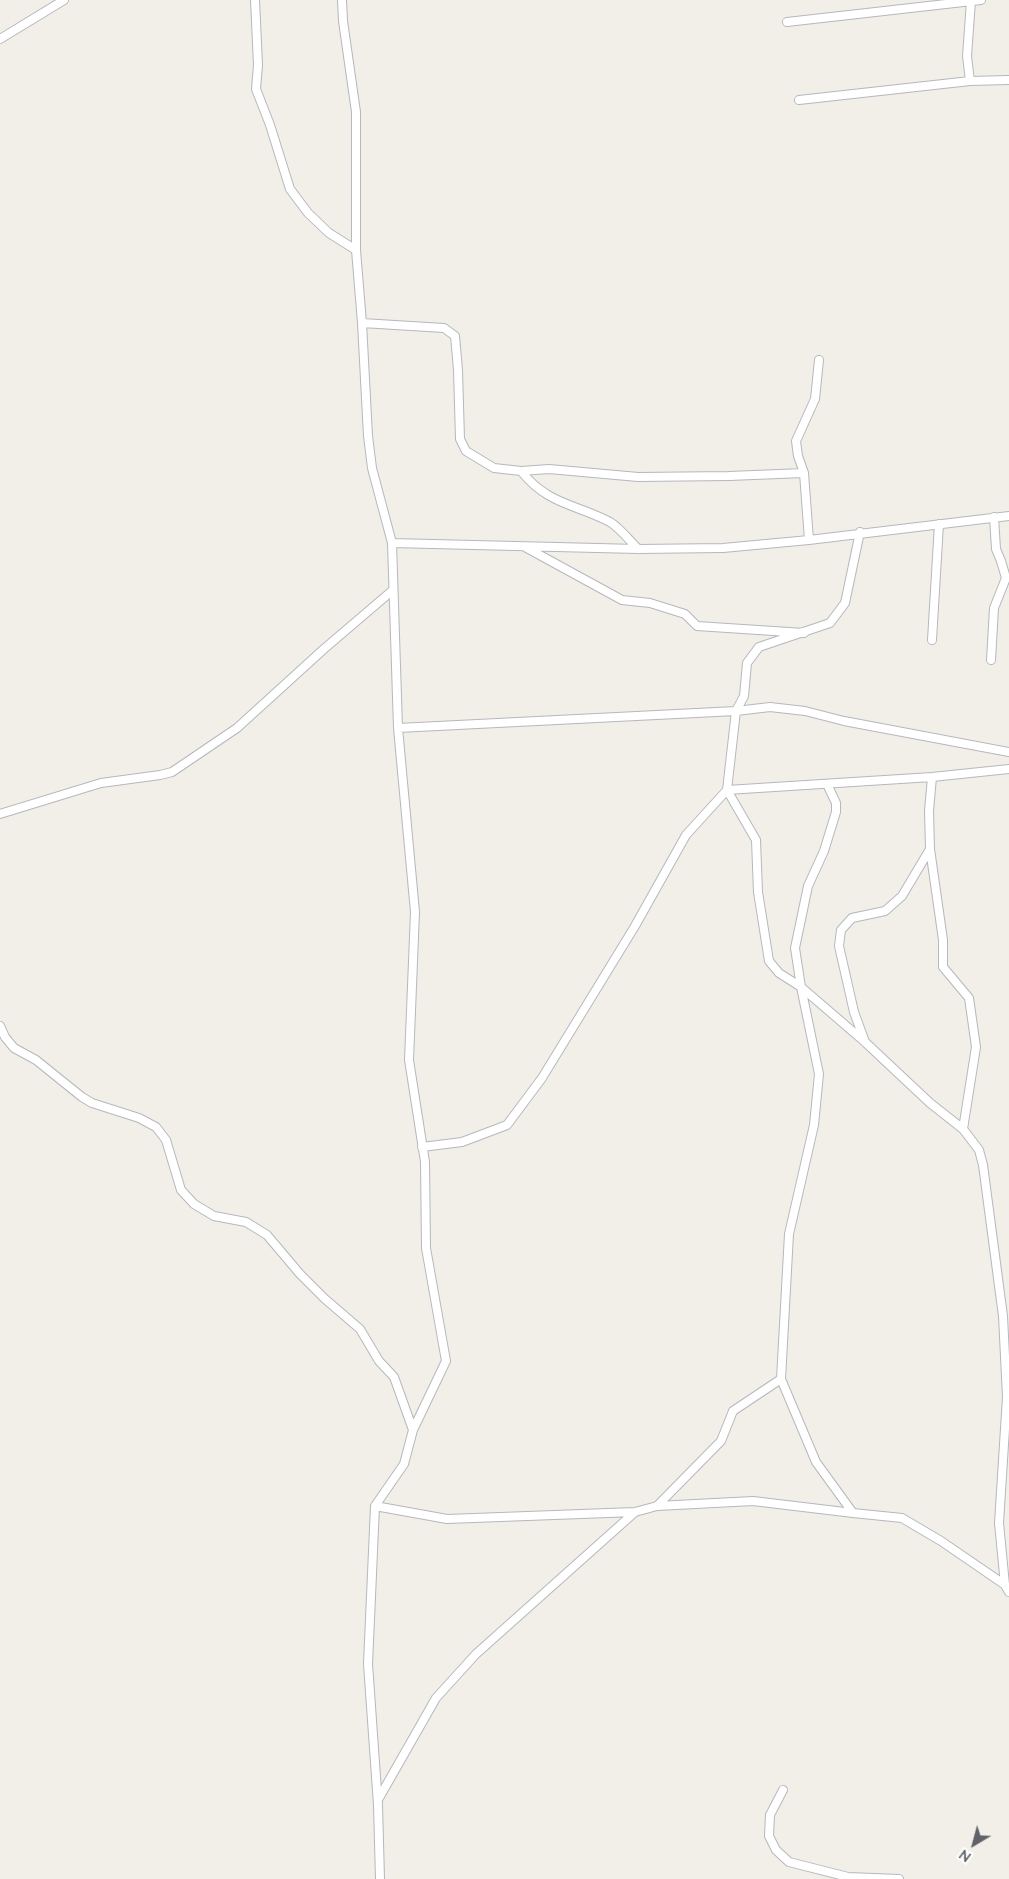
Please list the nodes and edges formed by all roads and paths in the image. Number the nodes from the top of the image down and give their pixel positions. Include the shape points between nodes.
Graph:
1 (64, 0) edge
2 (256, 0) edge
3 (342, 0) edge
4 (981, 0) edge
5 (971, 1) edge
6 (787, 22) dead end
7 (0, 39) edge
8 (1009, 80) edge
9 (970, 81) junction
10 (798, 100) dead end
11 (356, 250) junction
12 (362, 323) junction
13 (819, 360) dead end
14 (521, 471) junction
15 (804, 473) junction
16 (1009, 516) edge
17 (994, 517) junction
18 (939, 524) junction
19 (860, 532) junction
20 (809, 540) junction
21 (392, 543) junction
22 (523, 546) junction
23 (638, 549) junction
24 (393, 590) junction
25 (804, 633) junction
26 (932, 640) dead end
27 (991, 660) dead end
28 (736, 711) junction
29 (398, 728) junction
30 (1009, 752) edge
31 (1009, 769) edge
32 (932, 777) junction
33 (827, 784) junction
34 (727, 790) junction
35 (0, 814) edge
36 (930, 849) junction
37 (801, 987) junction
38 (0, 1026) edge
39 (865, 1042) junction
40 (963, 1130) junction
41 (422, 1147) junction
42 (781, 1379) junction
43 (413, 1430) junction
44 (374, 1506) junction
45 (656, 1506) junction
46 (635, 1512) junction
47 (853, 1513) junction
48 (1008, 1588) edge
49 (783, 1790) dead end
50 (378, 1799) junction
51 (380, 1879) edge
52 (899, 1879) edge

1 - 7 street
2 - 11 street via 256,89 290,189 329,233
3 - 11 street via 356,112
4 - 5 street
5 - 6 street
5 - 9 street via 966,56
8 - 9 street
9 - 10 street
11 - 12 street
12 - 14 street via 444,328 455,336 460,439 466,451 494,468
12 - 21 street via 371,460
13 - 15 street via 815,399 796,441
14 - 15 street via 548,469 638,477
14 - 23 street via 548,497 612,523
15 - 20 street
16 - 17 street
17 - 18 street
17 - 27 street via 996,549 1006,578 994,608
18 - 19 street
18 - 26 street
19 - 20 street
19 - 25 street via 845,602 830,624
20 - 23 street via 723,548
21 - 22 street
21 - 24 street
22 - 23 street
22 - 25 street via 622,600 650,603 685,614 696,626
24 - 29 street
24 - 35 street via 236,728 172,772 101,783
25 - 28 street via 759,647 747,663 744,696
28 - 29 street
28 - 30 street via 770,707 805,710 844,721
28 - 34 street
29 - 41 street via 414,912 409,1060
31 - 32 street
32 - 33 street
32 - 36 street
33 - 34 street
33 - 37 street via 836,803 836,812 824,851 808,886 796,948
34 - 37 street via 756,840 758,892 769,961 779,973
34 - 41 street via 686,835 635,926 542,1078 507,1125 462,1142
36 - 39 street via 902,896 885,911 852,918 841,930 840,954
36 - 40 street via 943,940 943,967 969,998 976,1047
37 - 39 street
37 - 42 street via 819,1074 814,1125 789,1234
38 - 43 street via 14,1048 36,1060 77,1094 92,1103 156,1127 166,1140 181,1190 194,1204 214,1216 246,1222 267,1234 300,1274 360,1329 379,1361 394,1378
39 - 40 street
40 - 48 street via 979,1150 983,1165 1003,1316 1007,1397 999,1523
41 - 43 street via 426,1248 446,1361
42 - 45 street via 734,1411 720,1441
42 - 47 street via 816,1462
43 - 44 street via 404,1464
44 - 46 street via 447,1519
44 - 50 street via 368,1664
45 - 46 street
45 - 47 street via 753,1501
46 - 50 street via 476,1654 449,1683 436,1698
47 - 48 street via 902,1518
49 - 52 street via 770,1815 769,1836 776,1850 789,1862 848,1877
50 - 51 street

